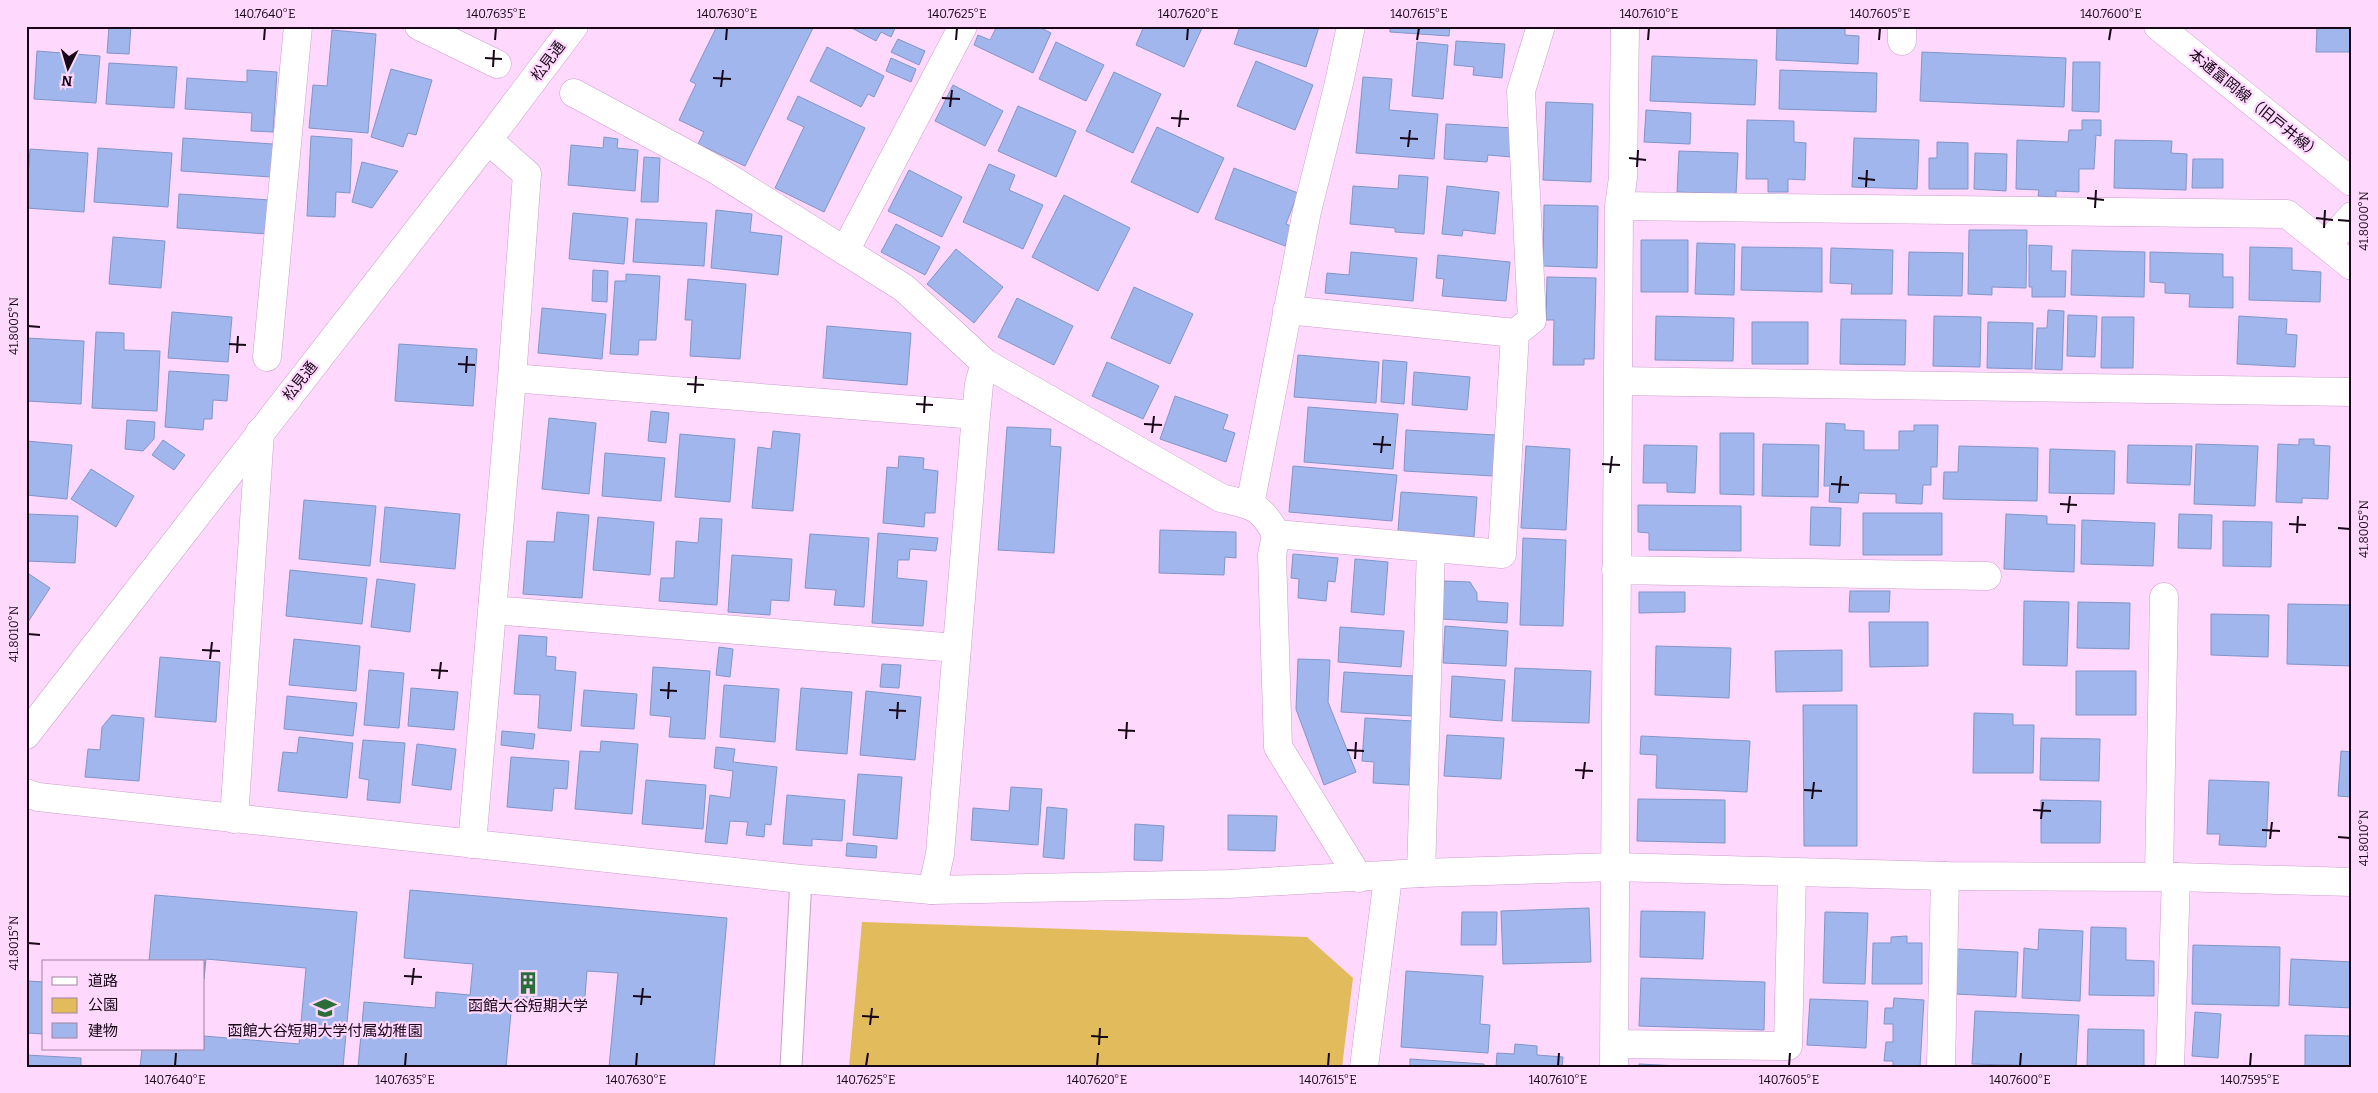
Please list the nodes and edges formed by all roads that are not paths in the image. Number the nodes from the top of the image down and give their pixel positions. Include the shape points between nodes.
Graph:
1 (298, 26) edge
2 (419, 26) edge
3 (963, 26) edge
4 (1351, 26) edge
5 (1540, 26) edge
6 (1625, 26) edge
7 (2158, 26) edge
8 (566, 31) edge
9 (497, 64) dead end
10 (574, 93) dead end
11 (488, 140) junction
12 (2352, 182) edge
13 (1619, 206) junction
14 (2352, 216) edge
15 (2327, 245) junction
16 (844, 252) junction
17 (2352, 266) edge
18 (1287, 310) junction
19 (1514, 333) junction
20 (267, 357) dead end
21 (985, 363) junction
22 (512, 378) junction
23 (1618, 381) junction
24 (2352, 392) edge
25 (976, 415) junction
26 (260, 432) junction
27 (1250, 504) junction
28 (1276, 534) junction
29 (1431, 548) junction
30 (1616, 570) junction
31 (1987, 576) dead end
32 (2164, 598) dead end
33 (492, 610) junction
34 (956, 648) junction
35 (26, 735) edge
36 (26, 793) edge
37 (234, 819) junction
38 (472, 844) junction
39 (1614, 868) junction
40 (1792, 872) junction
41 (1421, 873) junction
42 (1946, 876) junction
43 (2168, 876) junction
44 (1388, 877) junction
45 (1359, 878) junction
46 (801, 879) junction
47 (2352, 882) edge
48 (932, 890) junction
49 (1614, 1056) edge
50 (791, 1067) edge
51 (1364, 1067) edge
52 (1941, 1067) edge
53 (2170, 1067) edge

1 - 20 street
2 - 9 street
3 - 16 street
4 - 18 street
5 - 19 street via 1522,91 1532,320
6 - 13 street via 1623,178
7 - 12 street, 本通富岡線（旧戸井線）
8 - 11 street, 松見通
10 - 16 street via 713,168
11 - 22 street via 526,174
11 - 26 street, 松見通
13 - 15 street via 2287,214
13 - 23 street
14 - 15 street
15 - 17 street
16 - 21 street via 904,288
18 - 19 street
18 - 27 street
19 - 29 street via 1502,554
21 - 25 street
21 - 27 street via 1222,498
22 - 25 street
22 - 33 street
23 - 24 street
23 - 30 street
25 - 34 street
26 - 35 street, 松見通
26 - 37 street
27 - 28 street via 1267,516
28 - 29 street
28 - 45 street via 1272,555 1278,747
29 - 41 street
30 - 31 street
30 - 39 street
32 - 43 street
33 - 34 street
33 - 38 street
34 - 48 street via 940,854
36 - 37 street
37 - 38 street
38 - 46 street
39 - 40 street
39 - 41 street
39 - 49 street
40 - 42 street
40 - 49 street via 1788,1046
41 - 44 street
42 - 43 street
42 - 52 street
43 - 47 street
43 - 53 street
44 - 45 street
44 - 51 street
45 - 48 street
46 - 48 street
46 - 50 lane

